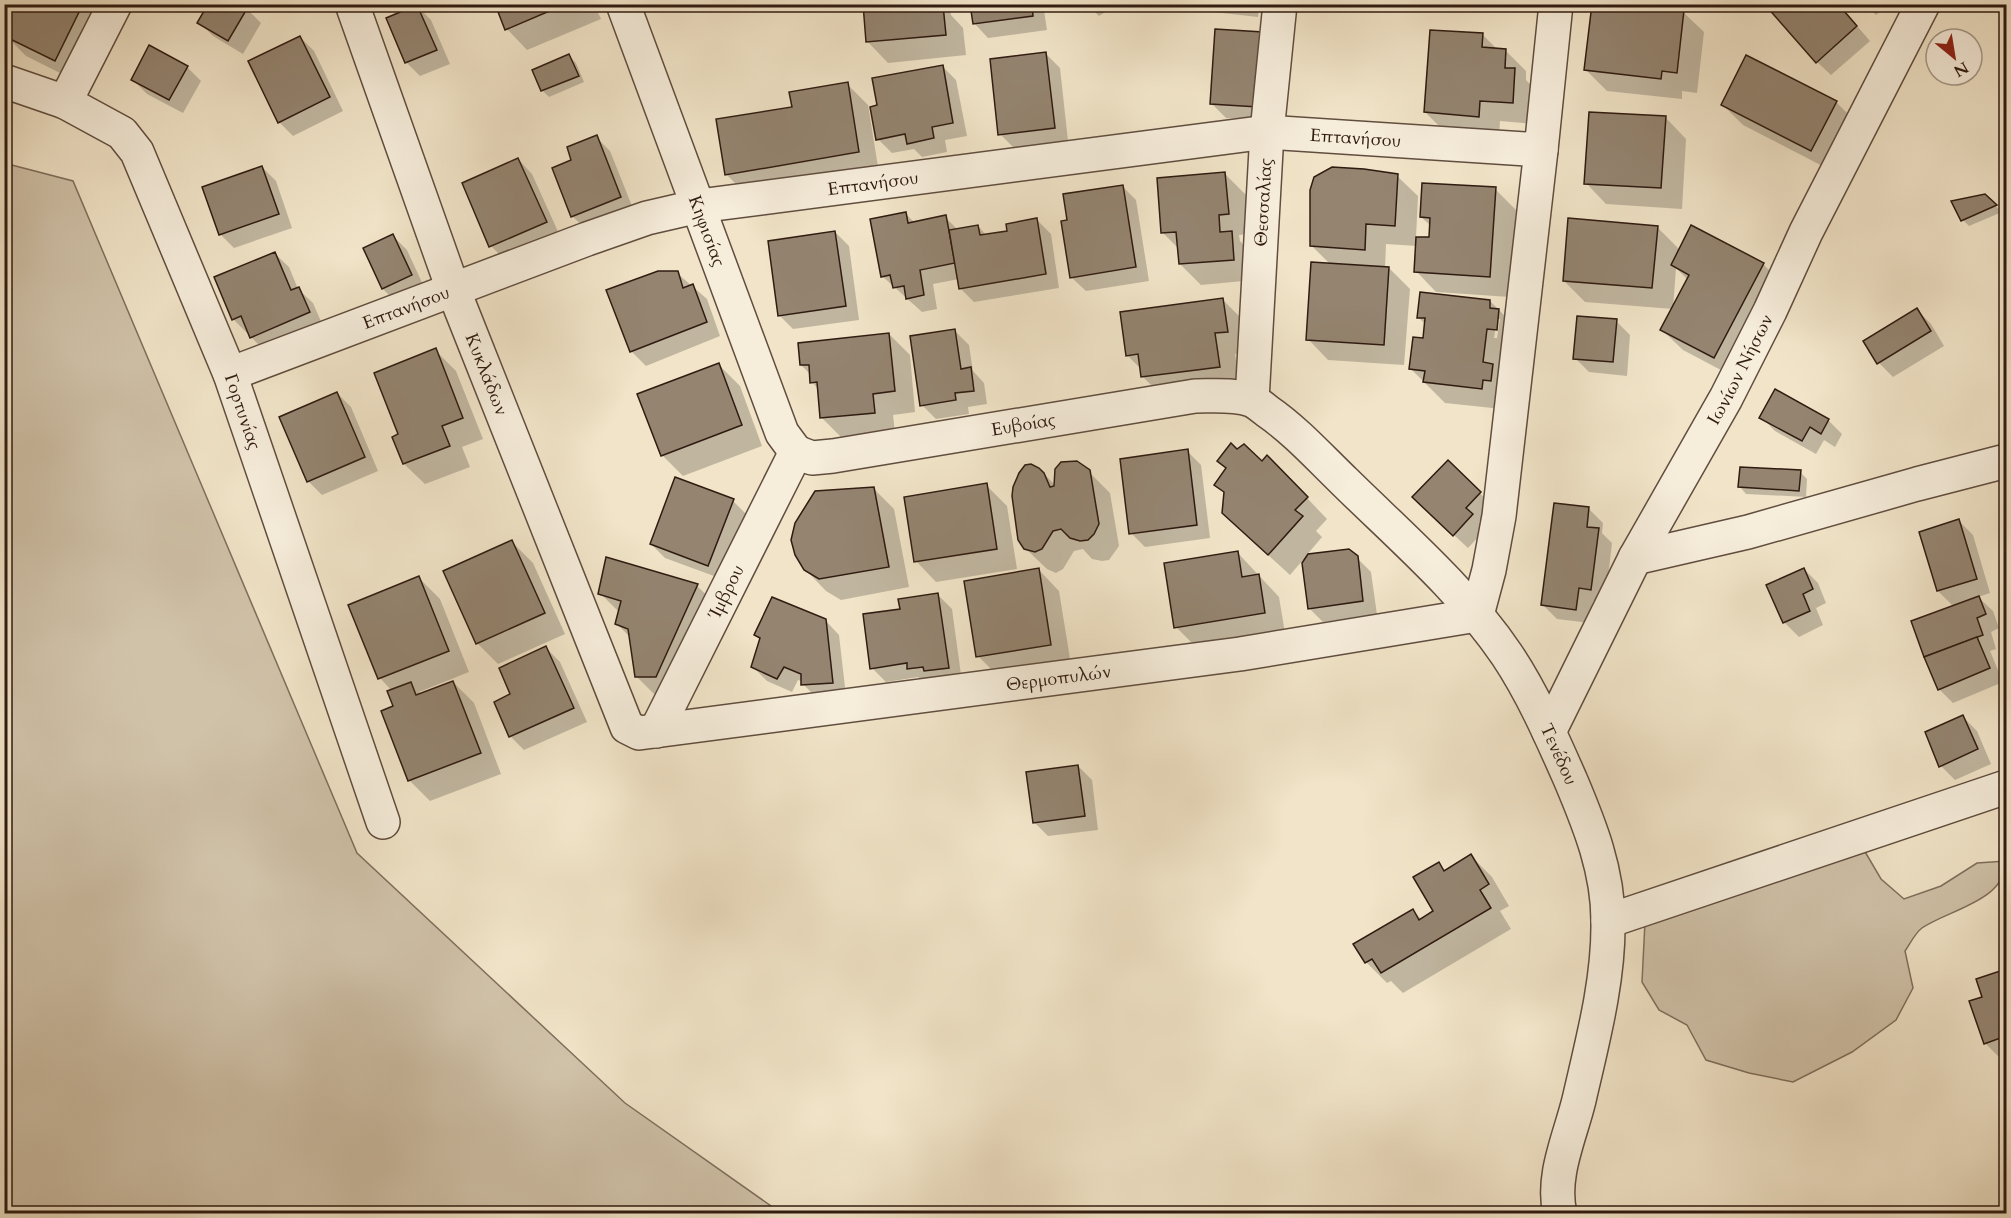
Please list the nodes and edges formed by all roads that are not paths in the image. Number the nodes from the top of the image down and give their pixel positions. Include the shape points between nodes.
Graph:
1 (115, 4) edge
2 (352, 4) edge
3 (623, 4) edge
4 (1280, 4) edge
5 (1556, 4) edge
6 (1923, 4) edge
7 (4, 81) edge
8 (65, 102) junction
9 (1267, 132) junction
10 (1541, 150) junction
11 (699, 206) junction
12 (453, 289) junction
13 (230, 374) junction
14 (1252, 400) junction
15 (796, 452) junction
16 (2007, 462) edge
17 (1635, 558) junction
18 (1477, 615) junction
19 (648, 732) junction
20 (1549, 732) junction
21 (2007, 787) edge
22 (383, 822) dead end
23 (1608, 921) junction
24 (1560, 1214) edge

1 - 8 street
2 - 12 street, Κυκλάδων
3 - 11 street, Κηφισίας
4 - 9 street, Θεσσαλίας
5 - 10 street
6 - 17 street, Ιωνίων Νήσων via 1726,398
7 - 8 street, Γορτυνίας
8 - 13 street, Γορτυνίας via 122,133 137,152
9 - 10 street, Επτανήσου
9 - 11 street, Επτανήσου
9 - 14 street, Θεσσαλίας
10 - 18 street via 1499,516
11 - 12 street, Επτανήσου via 647,218
11 - 15 street, Κηφισίας via 782,433
12 - 13 street, Επτανήσου
12 - 19 street, Κυκλάδων via 627,727
13 - 22 street, Γορτυνίας
14 - 15 street, Ευβοίας via 1195,396 833,456 812,458
14 - 18 street, Τενέδου via 1284,423
15 - 19 street, Ίμβρου
16 - 17 street via 1748,532
17 - 20 street, Ιωνίων Νήσων
18 - 19 street, Θερμοπυλών via 1240,654
18 - 20 street, Τενέδου via 1507,654
20 - 23 street, Τενέδου via 1590,827 1603,870
21 - 23 street
23 - 24 street, Τενέδου via 1598,1013 1562,1160 1557,1202

